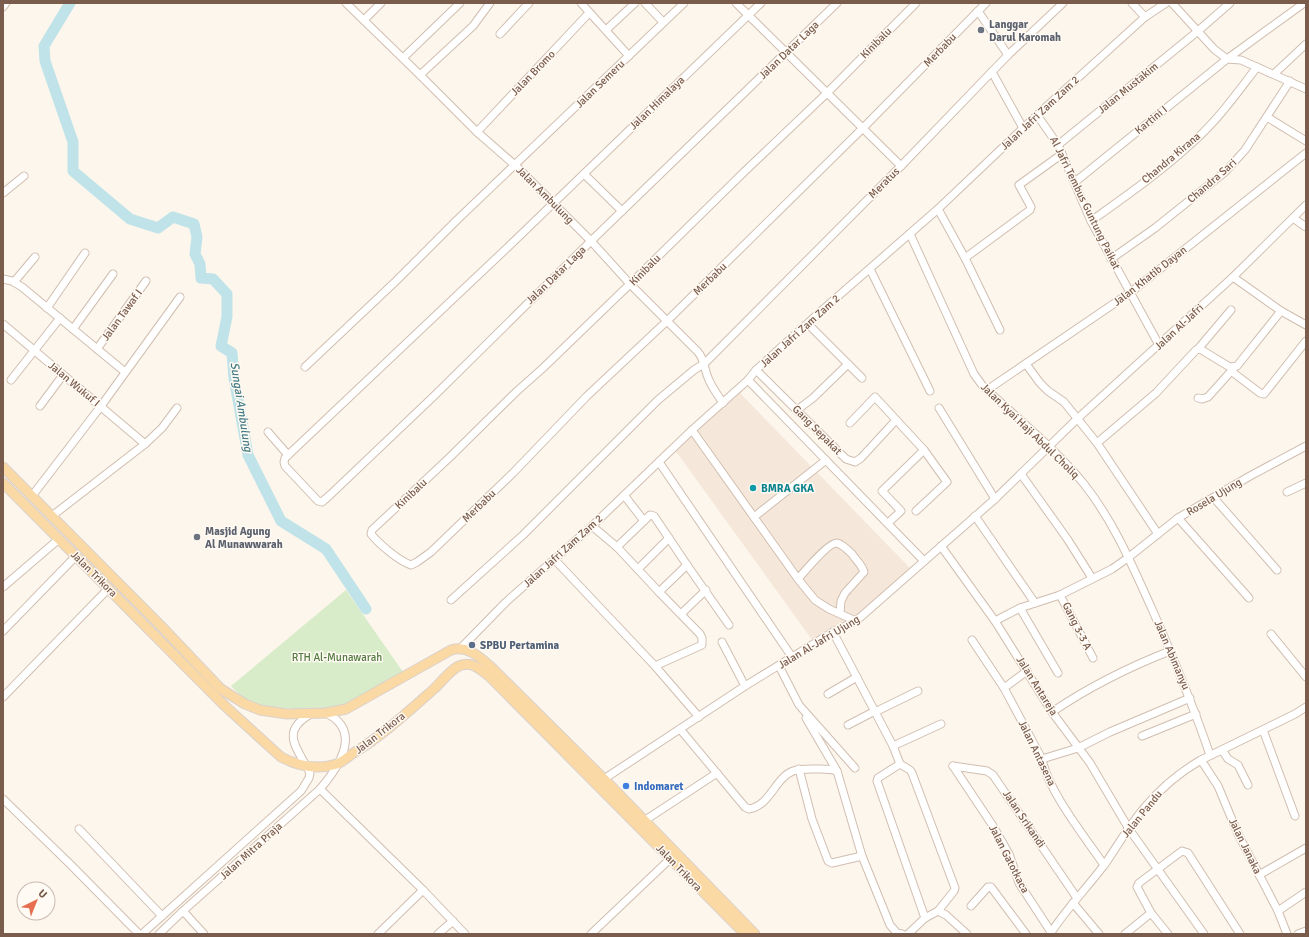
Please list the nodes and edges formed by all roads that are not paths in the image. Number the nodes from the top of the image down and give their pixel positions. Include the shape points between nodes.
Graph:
1 (6, 3) edge
2 (346, 3) edge
3 (381, 3) edge
4 (460, 3) edge
5 (490, 3) edge
6 (529, 3) edge
7 (635, 3) edge
8 (645, 3) edge
9 (684, 3) edge
10 (736, 3) edge
11 (761, 3) edge
12 (837, 3) edge
13 (916, 3) edge
14 (986, 3) edge
15 (1063, 3) edge
16 (1132, 3) edge
17 (1166, 3) edge
18 (1172, 3) edge
19 (1230, 3) edge
20 (584, 4) edge
21 (1305, 4) edge
22 (3, 7) edge
23 (978, 11) junction
24 (589, 13) junction
25 (748, 16) junction
26 (1145, 17) junction
27 (364, 20) junction
28 (663, 22) junction
29 (606, 30) junction
30 (1198, 32) junction
31 (500, 34) dead end
32 (1306, 44) edge
33 (787, 53) junction
34 (1008, 55) junction
35 (629, 56) junction
36 (404, 58) junction
37 (1227, 59) junction
38 (1256, 67) junction
39 (992, 72) junction
40 (1274, 74) junction
41 (420, 75) junction
42 (1290, 81) junction
43 (1306, 88) edge
44 (826, 94) junction
45 (1037, 115) junction
46 (1267, 117) junction
47 (863, 128) junction
48 (1023, 128) junction
49 (477, 132) junction
50 (1306, 141) edge
51 (1058, 145) junction
52 (1306, 153) edge
53 (1062, 154) junction
54 (516, 166) junction
55 (901, 166) junction
56 (584, 174) junction
57 (24, 176) dead end
58 (1075, 182) junction
59 (3, 193) edge
60 (553, 203) junction
61 (1306, 205) edge
62 (938, 209) junction
63 (622, 211) junction
64 (1293, 218) junction
65 (1091, 221) junction
66 (1306, 227) edge
67 (910, 234) junction
68 (591, 241) junction
69 (85, 253) dead end
70 (35, 257) dead end
71 (965, 258) junction
72 (1111, 259) junction
73 (870, 269) junction
74 (113, 274) dead end
75 (1233, 277) junction
76 (3, 279) edge
77 (146, 281) dead end
78 (14, 282) junction
79 (630, 284) junction
80 (1131, 292) junction
81 (180, 298) dead end
82 (47, 308) junction
83 (1231, 310) dead end
84 (1281, 311) junction
85 (60, 318) junction
86 (668, 320) junction
87 (808, 324) junction
88 (1306, 325) edge
89 (4, 329) edge
90 (73, 329) junction
91 (1000, 330) dead end
92 (1306, 341) edge
93 (1159, 345) junction
94 (97, 349) junction
95 (1198, 349) junction
96 (34, 350) junction
97 (705, 363) junction
98 (848, 364) junction
99 (1026, 364) junction
100 (305, 367) dead end
101 (1232, 369) junction
102 (756, 370) junction
103 (125, 372) junction
104 (63, 375) junction
105 (862, 378) dead end
106 (11, 380) dead end
107 (748, 380) junction
108 (987, 390) junction
109 (930, 391) dead end
110 (1198, 398) dead end
111 (723, 403) junction
112 (40, 406) dead end
113 (101, 406) junction
114 (177, 408) dead end
115 (939, 408) dead end
116 (797, 410) junction
117 (1078, 419) junction
118 (896, 420) junction
119 (850, 423) dead end
120 (692, 430) junction
121 (268, 432) dead end
122 (1097, 443) junction
123 (145, 444) junction
124 (1306, 446) edge
125 (1049, 447) junction
126 (924, 450) junction
127 (288, 455) junction
128 (826, 460) junction
129 (659, 462) junction
130 (3, 467) edge
131 (1022, 474) junction
132 (3, 482) edge
133 (1306, 483) edge
134 (1287, 492) dead end
135 (32, 496) junction
136 (624, 496) junction
137 (1214, 498) junction
138 (995, 499) junction
139 (916, 512) dead end
140 (52, 516) junction
141 (975, 516) junction
142 (754, 517) junction
143 (1178, 518) junction
144 (644, 521) junction
145 (888, 523) junction
146 (592, 526) junction
147 (371, 533) joint
148 (1158, 534) junction
149 (669, 538) junction
150 (59, 539) junction
151 (942, 546) junction
152 (617, 548) junction
153 (76, 556) junction
154 (1129, 557) junction
155 (554, 559) junction
156 (924, 561) junction
157 (688, 565) junction
158 (638, 569) junction
159 (1277, 570) dead end
160 (1092, 578) junction
161 (798, 579) junction
162 (3, 587) edge
163 (109, 588) junction
164 (706, 590) junction
165 (659, 592) junction
166 (1060, 595) junction
167 (1250, 598) dead end
168 (451, 600) dead end
169 (1035, 603) junction
170 (1020, 608) junction
171 (840, 613) junction
172 (681, 614) junction
173 (995, 620) junction
174 (856, 621) junction
175 (730, 625) dead end
176 (161, 626) junction
177 (3, 631) edge
178 (833, 632) junction
179 (152, 633) junction
180 (1271, 634) dead end
181 (972, 640) dead end
182 (722, 642) dead end
183 (460, 649) junction
184 (1170, 651) junction
185 (792, 658) junction
186 (1093, 658) dead end
187 (655, 666) junction
188 (779, 666) junction
189 (1027, 671) junction
190 (1058, 674) dead end
191 (857, 677) junction
192 (1306, 677) edge
193 (745, 686) junction
194 (1004, 688) junction
195 (918, 691) dead end
196 (828, 694) dead end
197 (3, 697) edge
198 (1190, 698) junction
199 (799, 705) junction
200 (1306, 707) edge
201 (875, 712) junction
202 (1052, 712) junction
203 (326, 713) junction
204 (312, 714) junction
205 (1196, 714) junction
206 (699, 717) junction
207 (941, 724) dead end
208 (848, 725) dead end
209 (680, 729) junction
210 (1263, 730) junction
211 (555, 736) junction
212 (1142, 736) dead end
213 (564, 745) junction
214 (893, 746) junction
215 (1078, 748) junction
216 (1222, 750) junction
217 (1210, 755) junction
218 (1042, 759) junction
219 (1201, 760) junction
220 (338, 764) junction
221 (900, 764) junction
222 (307, 766) junction
223 (953, 766) joint
224 (855, 768) dead end
225 (799, 769) junction
226 (837, 771) junction
227 (717, 773) junction
228 (604, 779) junction
229 (1248, 785) dead end
230 (320, 789) junction
231 (3, 799) edge
232 (1295, 816) dead end
233 (644, 821) junction
234 (79, 829) dead end
235 (1129, 829) junction
236 (1306, 848) edge
237 (862, 856) junction
238 (670, 859) junction
239 (1104, 865) junction
240 (1158, 868) junction
241 (1259, 875) junction
242 (423, 890) junction
243 (1306, 892) edge
244 (1075, 900) junction
245 (971, 906) dead end
246 (183, 911) junction
247 (938, 911) junction
248 (1278, 911) junction
249 (1151, 912) junction
250 (162, 916) junction
251 (925, 918) junction
252 (453, 921) junction
253 (1306, 931) edge
254 (1050, 933) edge
255 (140, 934) edge
256 (159, 934) edge
257 (204, 934) edge
258 (378, 934) edge
259 (438, 934) edge
260 (465, 934) edge
261 (591, 934) edge
262 (745, 934) edge
263 (755, 934) edge
264 (902, 934) edge
265 (908, 934) edge
266 (967, 934) edge
267 (1026, 934) edge
268 (1099, 934) edge
269 (1125, 934) edge
270 (1168, 934) edge
271 (1204, 934) edge
272 (1240, 934) edge
273 (1287, 934) edge
274 (1298, 934) edge

1 - 22 street
2 - 27 street, Jalan Ambulung
3 - 27 street
4 - 36 street
5 - 41 street via 473,26
6 - 31 street
7 - 29 street
8 - 28 street
9 - 28 street, Jalan Semeru
10 - 25 street
11 - 25 street, Jalan Himalaya
12 - 33 street, Jalan Datar Laga
13 - 44 street, Kinibalu
14 - 23 street, Merbabu
15 - 34 street, Meratus
16 - 26 street
17 - 26 street, Jalan Jafri Zam Zam 2
18 - 30 street
19 - 30 street, Jalan Mustakim
20 - 24 street
21 - 37 street, Kartini I
23 - 34 street
23 - 47 street, Merbabu
24 - 29 street
24 - 49 street, Jalan Bromo
25 - 33 street
25 - 56 street, Jalan Himalaya
26 - 45 street, Jalan Jafri Zam Zam 2
27 - 36 street, Jalan Ambulung
28 - 35 street, Jalan Semeru
29 - 35 street
30 - 37 street
30 - 51 street, Jalan Mustakim
32 - 40 street
33 - 44 street
33 - 63 street, Jalan Datar Laga
34 - 39 street, Meratus
35 - 54 street, Jalan Semeru
36 - 41 street, Jalan Ambulung
37 - 38 street via 1241,60
37 - 58 street, Kartini I
38 - 40 street
38 - 65 street, Chandra Kirana via 1219,115 1194,142
39 - 48 street
39 - 55 street, Meratus
40 - 42 street
41 - 49 street, Jalan Ambulung
42 - 43 street
42 - 46 street, Chandra Sari
44 - 47 street
44 - 79 street, Kinibalu
45 - 48 street, Jalan Jafri Zam Zam 2
45 - 51 street, Al Jafri Tembus Guntung Paikat
46 - 50 street
46 - 72 street, Chandra Sari via 1245,150 1225,172 1155,228
47 - 55 street
47 - 86 street, Merbabu
48 - 62 street, Jalan Jafri Zam Zam 2
49 - 54 street, Jalan Ambulung
51 - 53 street, Al Jafri Tembus Guntung Paikat
52 - 80 street, Jalan Khatib Dayan
53 - 58 street, Al Jafri Tembus Guntung Paikat
53 - 71 street via 1019,185 1030,210
54 - 60 street, Jalan Ambulung
54 - 100 street, Jalan Semeru
55 - 97 street, Meratus
56 - 60 street, Jalan Himalaya
56 - 63 street
57 - 59 street
58 - 65 street, Al Jafri Tembus Guntung Paikat
60 - 68 street, Jalan Ambulung
60 - 127 street, Jalan Himalaya
61 - 64 street, Jalan Al-Jafri
62 - 67 street, Jalan Jafri Zam Zam 2
62 - 71 street
63 - 68 street, Jalan Datar Laga
64 - 66 street
64 - 75 street, Jalan Al-Jafri
65 - 72 street, Al Jafri Tembus Guntung Paikat
67 - 73 street, Jalan Jafri Zam Zam 2
67 - 108 street, Jalan Kyai Haji Abdul Choliq via 974,374
68 - 79 street, Jalan Ambulung
68 - 127 street, Jalan Datar Laga via 322,502 285,466 284,460
69 - 82 street
70 - 78 street
71 - 91 street
72 - 80 street, Al Jafri Tembus Guntung Paikat
73 - 87 street, Jalan Jafri Zam Zam 2
73 - 109 street
74 - 90 street
75 - 84 street
75 - 93 street, Jalan Al-Jafri
76 - 78 street
77 - 94 street, Jalan Tawaf I
78 - 82 street
79 - 86 street, Jalan Ambulung
79 - 147 street, Kinibalu
80 - 93 street, Al Jafri Tembus Guntung Paikat
80 - 99 street, Jalan Khatib Dayan
81 - 103 street
82 - 85 street
83 - 95 street
84 - 88 street
84 - 101 street via 1240,363
85 - 90 street
85 - 96 street
86 - 97 street, Jalan Ambulung
86 - 147 street, Merbabu via 587,396 513,473 431,552 411,565
87 - 98 street
87 - 102 street, Jalan Jafri Zam Zam 2
89 - 96 street, Jalan Wukuf I
90 - 94 street
92 - 101 street via 1264,394
93 - 117 street, Jalan Al-Jafri
94 - 103 street
95 - 101 street
95 - 122 street via 1156,393
96 - 104 street, Jalan Wukuf I
96 - 106 street
97 - 111 street, Jalan Ambulung via 709,380
97 - 168 street, Meratus via 658,400 523,535
98 - 105 street
98 - 116 street
99 - 108 street, Jalan Khatib Dayan
99 - 117 street via 1040,383 1064,402
101 - 110 street via 1208,397
102 - 107 street, Jalan Jafri Zam Zam 2
102 - 116 street, Gang Sepakat
103 - 113 street
104 - 112 street
104 - 113 street, Jalan Wukuf I
107 - 111 street, Jalan Jafri Zam Zam 2
107 - 128 street
108 - 125 street, Jalan Kyai Haji Abdul Choliq
111 - 120 street, Jalan Jafri Zam Zam 2
113 - 123 street, Jalan Wukuf I
113 - 135 street
114 - 123 street via 162,428
115 - 138 street
116 - 118 street, Gang Sepakat via 846,459 855,462
117 - 122 street
117 - 125 street, Jalan Al-Jafri
118 - 119 street via 875,397
118 - 126 street
120 - 129 street, Jalan Jafri Zam Zam 2
120 - 142 street
121 - 127 street
122 - 148 street
123 - 140 street
124 - 137 street, Rosela Ujung
125 - 131 street, Jalan Al-Jafri Ujung
125 - 154 street, Jalan Kyai Haji Abdul Choliq via 1084,484 1107,517
126 - 139 street via 947,482
126 - 145 street via 882,491 901,511
128 - 142 street
128 - 145 street
129 - 136 street, Jalan Jafri Zam Zam 2
129 - 185 street
130 - 135 main road, Jalan Trikora
131 - 138 street, Jalan Al-Jafri Ujung
131 - 160 street
132 - 150 main road, Jalan Trikora
133 - 134 street
135 - 140 main road, Jalan Trikora
136 - 144 street
136 - 146 street, Jalan Jafri Zam Zam 2
137 - 143 street, Rosela Ujung
137 - 159 street
138 - 141 street, Jalan Al-Jafri Ujung
140 - 176 main road, Jalan Trikora
141 - 151 street, Jalan Al-Jafri Ujung
141 - 169 street
142 - 161 street
143 - 148 street, Rosela Ujung
143 - 167 street
144 - 149 street via 653,515
144 - 152 street
145 - 156 street
146 - 152 street
146 - 155 street, Jalan Jafri Zam Zam 2
148 - 154 street, Rosela Ujung
149 - 157 street
149 - 158 street
150 - 153 main road, Jalan Trikora
150 - 162 street
151 - 156 street, Jalan Al-Jafri Ujung
151 - 173 street, Jalan Antareja
152 - 158 street
153 - 163 main road, Jalan Trikora
153 - 177 street
154 - 160 street, Rosela Ujung via 1112,569
154 - 184 street, Jalan Abimanyu
155 - 183 street, Jalan Jafri Zam Zam 2 via 506,602
155 - 187 street
156 - 174 street, Jalan Al-Jafri Ujung
157 - 164 street
157 - 165 street
158 - 165 street
160 - 166 street, Rosela Ujung
161 - 171 street via 816,600
161 - 171 street via 825,550 836,543 842,546 860,563 864,572 841,601
163 - 179 main road, Jalan Trikora
163 - 197 street
164 - 172 street
164 - 175 street
165 - 172 street
166 - 169 street, Rosela Ujung
166 - 186 street, Gang 3-3 A
169 - 170 street, Rosela Ujung
170 - 173 street, Rosela Ujung
170 - 190 street
171 - 174 street
172 - 187 street via 700,634 702,645
173 - 189 street, Jalan Antareja
174 - 178 street, Jalan Al-Jafri Ujung
176 - 179 main road
176 - 204 main road, Jalan Trikora via 221,689 245,704 272,712
178 - 185 street, Jalan Al-Jafri Ujung
178 - 191 street
179 - 222 main road, Jalan Trikora via 226,708 281,757
180 - 192 street
181 - 194 street, Jalan Antasena
182 - 193 street
183 - 203 main road, Jalan Trikora via 451,650 355,705
183 - 211 main road, Jalan Trikora via 482,658
184 - 198 street, Jalan Abimanyu
184 - 202 street via 1134,666 1071,699
185 - 188 street, Jalan Al-Jafri Ujung
187 - 206 street
188 - 193 street, Jalan Al-Jafri Ujung
188 - 199 street
189 - 194 street
189 - 202 street, Jalan Antareja
191 - 196 street
191 - 201 street
193 - 206 street, Jalan Al-Jafri Ujung
194 - 218 street, Jalan Antasena
195 - 201 street
198 - 205 street, Jalan Abimanyu
198 - 215 street
199 - 224 street
199 - 226 street
200 - 210 street, Jalan Pandu
201 - 208 street
201 - 214 street
202 - 215 street, Jalan Antareja
203 - 204 main road, Jalan Trikora
203 - 220 street via 339,723 345,736 345,749
204 - 222 street via 298,722 293,741 299,756
205 - 212 street
205 - 217 street, Jalan Abimanyu
206 - 209 street, Jalan Al-Jafri Ujung
207 - 214 street
209 - 227 street
209 - 228 street, Jalan Al-Jafri Ujung
210 - 216 street, Jalan Pandu
210 - 232 street
211 - 213 main road, Jalan Trikora
211 - 220 main road, Jalan Trikora via 480,668 466,664 455,668 378,736
213 - 228 main road, Jalan Trikora
213 - 238 main road, Jalan Trikora
214 - 221 street
215 - 218 street
215 - 235 street, Jalan Antareja via 1090,763
216 - 217 street, Jalan Pandu
216 - 229 street via 1228,760 1238,766
217 - 219 street, Jalan Pandu
218 - 239 street, Jalan Antasena via 1045,771 1065,807
219 - 235 street, Jalan Pandu via 1164,787
219 - 241 street, Jalan Janaka via 1218,786
220 - 222 main road, Jalan Trikora
220 - 230 street, Jalan Mitra Praja
221 - 247 street via 912,773 955,888
221 - 251 street via 877,781
222 - 250 street, Jalan Mitra Praja via 309,778 301,791
223 - 244 street, Jalan Srikandi via 987,771 993,775
223 - 254 street, Jalan Gatotkaca via 994,826 1009,854 1020,883
225 - 226 street via 831,768
225 - 227 street via 787,774 759,806 749,809
225 - 237 street via 812,819 828,861 832,863
226 - 237 street
227 - 233 street
228 - 233 main road, Jalan Trikora
230 - 242 street
230 - 246 street, Jalan Mitra Praja
231 - 255 street
233 - 263 main road, Jalan Trikora
234 - 250 street
235 - 239 street, Jalan Pandu
235 - 240 street, Jalan Antareja
236 - 241 street
237 - 264 street via 890,925 897,933
238 - 261 street
238 - 262 main road, Jalan Trikora
239 - 244 street, Jalan Pandu
240 - 249 street via 1137,887
240 - 271 street, Jalan Antareja
240 - 272 street via 1182,851 1188,853
241 - 248 street, Jalan Janaka
242 - 252 street
242 - 258 street
243 - 248 street
244 - 254 street, Jalan Pandu
244 - 268 street, Jalan Srikandi
245 - 267 street via 988,887 991,887
246 - 256 street, Jalan Mitra Praja
246 - 257 street
247 - 251 street
247 - 266 street
248 - 273 street, Jalan Janaka
249 - 269 street
249 - 270 street
250 - 255 street, Jalan Mitra Praja
251 - 265 street
252 - 259 street
252 - 260 street
253 - 274 street

